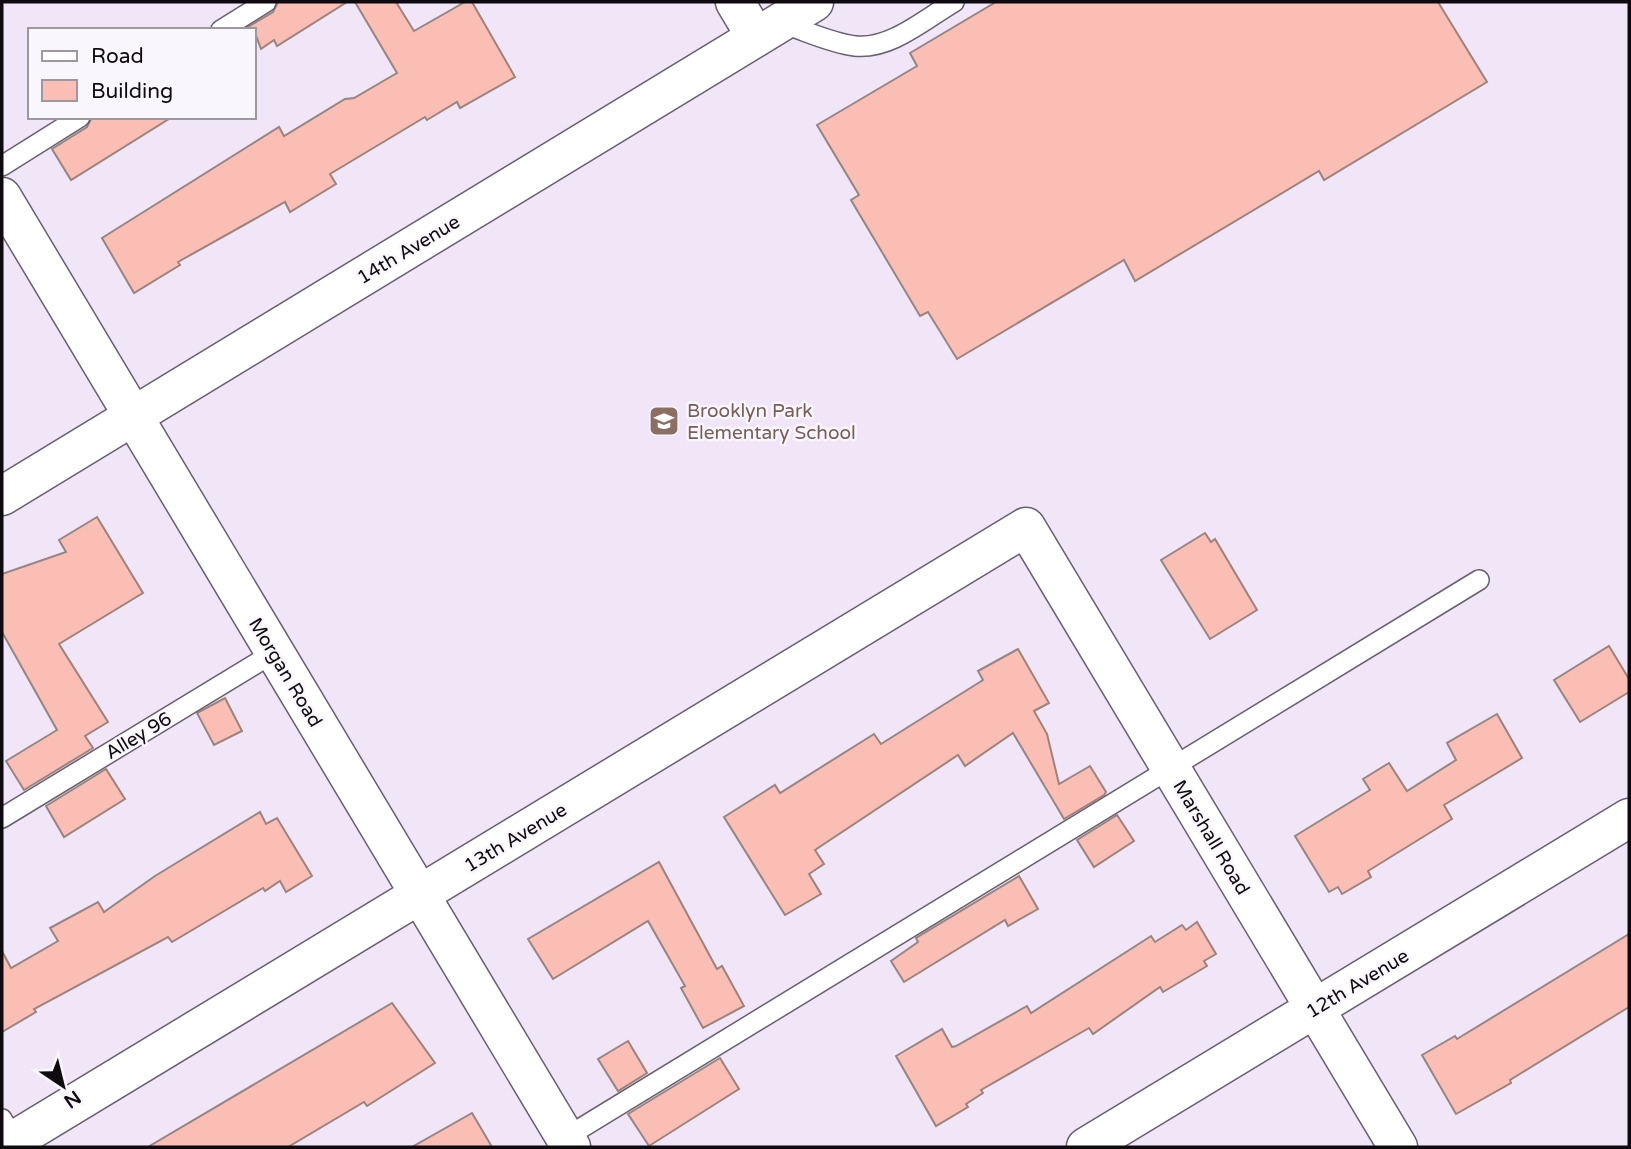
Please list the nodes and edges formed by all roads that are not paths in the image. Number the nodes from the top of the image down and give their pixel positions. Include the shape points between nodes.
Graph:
1 (266, 2) edge
2 (735, 2) edge
3 (814, 2) edge
4 (954, 2) edge
5 (224, 28) edge
6 (768, 30) junction
7 (77, 119) edge
8 (2, 166) edge
9 (2, 197) edge
10 (133, 416) junction
11 (2, 496) edge
12 (1026, 527) joint
13 (1479, 580) dead end
14 (275, 652) junction
15 (1171, 768) junction
16 (2, 818) edge
17 (1629, 818) edge
18 (420, 895) junction
19 (1315, 1009) junction
20 (10, 1139) edge
21 (562, 1144) edge
22 (1086, 1147) edge
23 (1398, 1147) edge

1 - 5 lane
2 - 6 street
3 - 6 street, 14th Avenue
4 - 6 lane via 886,42 869,46
6 - 10 street, 14th Avenue
7 - 8 lane
9 - 10 street, Morgan Road
10 - 11 street, 14th Avenue
10 - 14 street, Morgan Road
12 - 15 street, Marshall Road
12 - 18 street, 13th Avenue
13 - 15 lane
14 - 16 lane, Alley 96
14 - 18 street, Morgan Road
15 - 19 street, Marshall Road
15 - 21 lane
17 - 19 street, 12th Avenue
18 - 20 street, 13th Avenue
18 - 21 street, Morgan Road
19 - 22 street, 12th Avenue
19 - 23 street, Marshall Road

